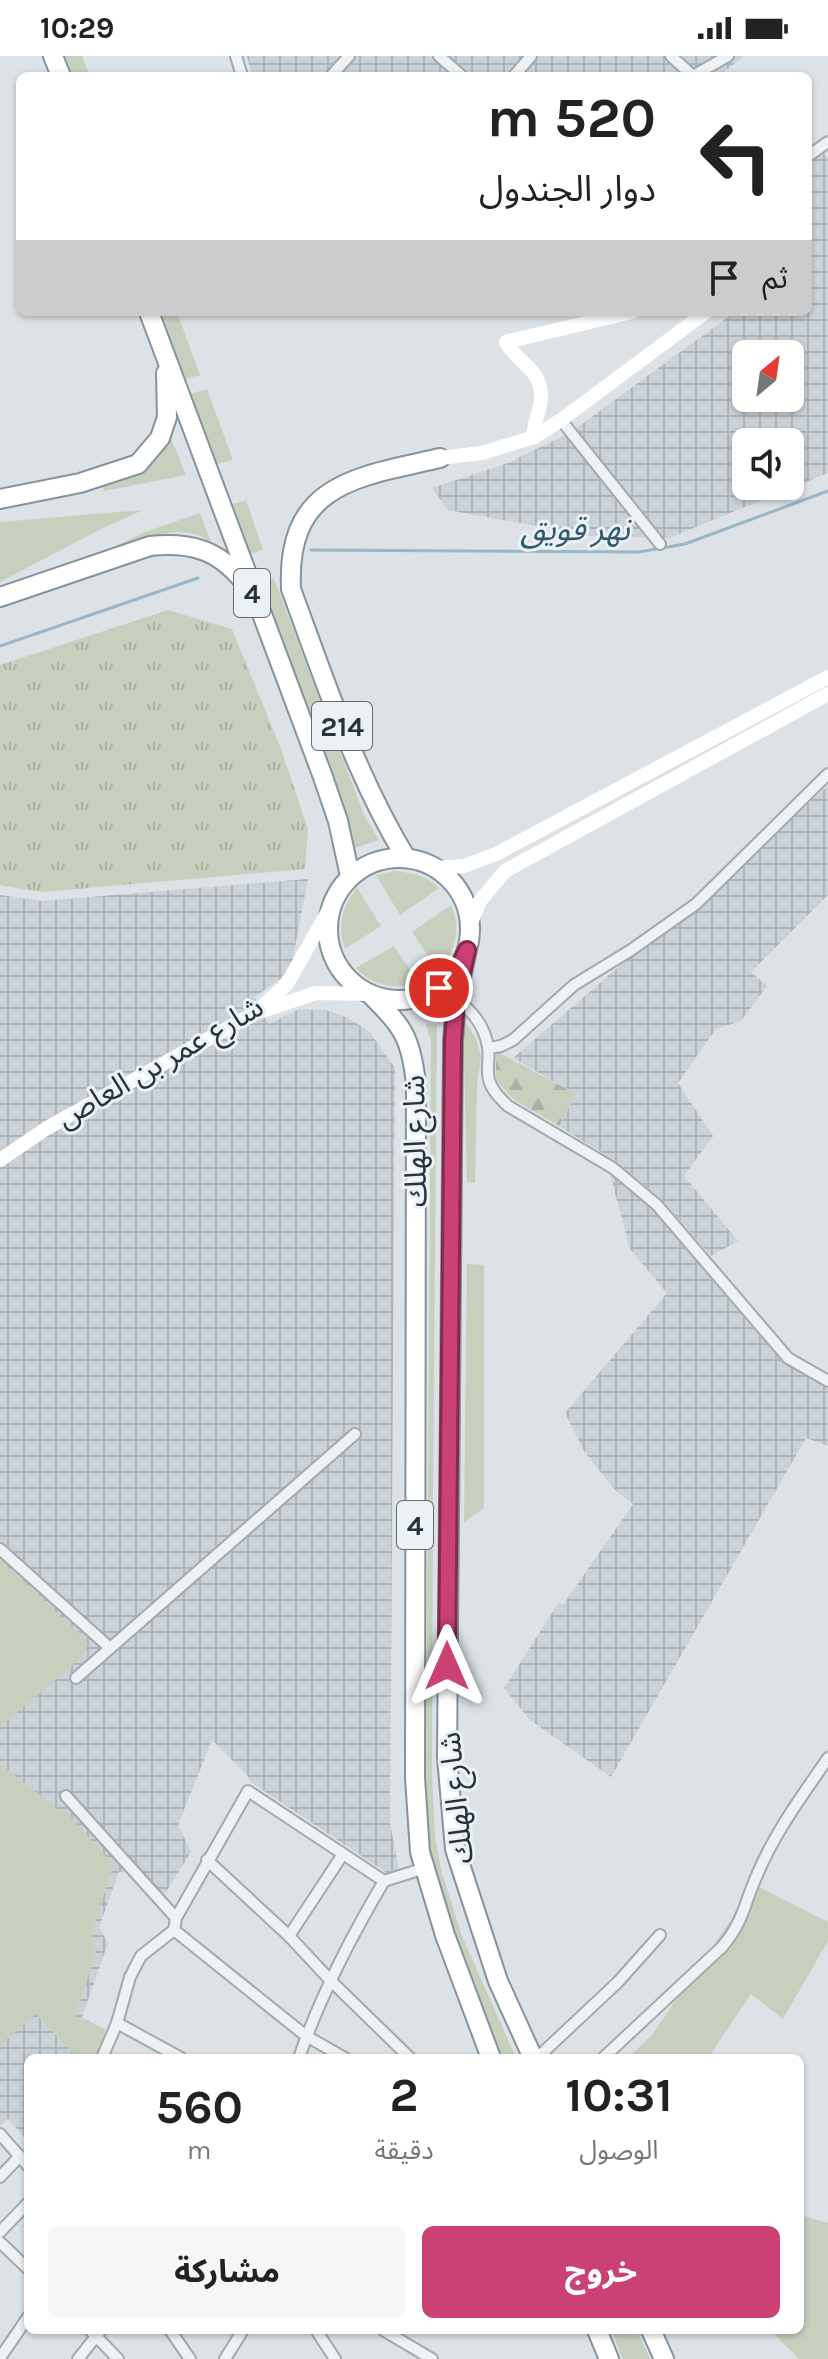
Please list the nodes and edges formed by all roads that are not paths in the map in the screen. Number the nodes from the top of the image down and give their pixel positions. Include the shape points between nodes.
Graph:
1 (349, 56) edge
2 (439, 56) edge
3 (531, 56) edge
4 (671, 56) edge
5 (728, 56) edge
6 (335, 72) edge
7 (457, 72) edge
8 (517, 72) edge
9 (689, 72) edge
10 (700, 72) edge
11 (150, 316) edge
12 (615, 316) edge
13 (701, 316) edge
14 (165, 355) junction
15 (561, 420) junction
16 (534, 437) junction
17 (440, 458) joint
18 (0, 499) edge
19 (660, 544) dead end
20 (0, 597) edge
21 (255, 600) junction
22 (828, 677) edge
23 (828, 694) edge
24 (828, 774) edge
25 (406, 858) junction
26 (436, 868) junction
27 (350, 876) junction
28 (330, 908) junction
29 (470, 925) junction
30 (467, 950) junction
31 (370, 994) junction
32 (456, 1000) junction
33 (255, 1013) junction
34 (489, 1048) junction
35 (0, 1160) edge
36 (828, 1381) edge
37 (355, 1434) dead end
38 (0, 1549) edge
39 (110, 1648) junction
40 (76, 1678) dead end
41 (828, 1758) edge
42 (66, 1796) dead end
43 (343, 1854) junction
44 (207, 1860) junction
45 (425, 1868) junction
46 (384, 1881) junction
47 (176, 1918) junction
48 (174, 1930) junction
49 (660, 1935) dead end
50 (289, 1936) junction
51 (331, 1981) junction
52 (117, 2023) junction
53 (306, 2036) junction
54 (104, 2054) edge
55 (174, 2054) edge
56 (300, 2054) edge
57 (338, 2054) edge
58 (406, 2054) edge
59 (490, 2054) edge
60 (533, 2054) edge
61 (539, 2054) edge
62 (607, 2054) edge
63 (0, 2134) edge
64 (20, 2156) junction
65 (24, 2161) edge
66 (0, 2177) edge
67 (24, 2207) edge
68 (0, 2232) edge
69 (0, 2242) edge
70 (24, 2265) edge
71 (24, 2323) edge
72 (95, 2334) edge
73 (98, 2334) edge
74 (173, 2334) edge
75 (241, 2334) edge
76 (318, 2334) edge
77 (390, 2334) edge
78 (409, 2334) edge
79 (599, 2334) edge
80 (653, 2334) edge
81 (404, 2342) junction
82 (416, 2355) edge
83 (3, 2356) edge
84 (78, 2359) edge
85 (118, 2359) edge
86 (190, 2359) edge
87 (225, 2359) edge
88 (335, 2359) edge
89 (432, 2359) edge
90 (609, 2359) edge
91 (664, 2359) edge

1 - 6 street
2 - 7 street
3 - 8 street
4 - 9 street
5 - 10 street
11 - 14 highway, 4
12 - 16 main road via 506,342 538,381 541,400
13 - 15 main road
14 - 18 highway via 167,417 160,438 138,464 80,483
14 - 21 highway, 4
15 - 16 main road
15 - 19 street
16 - 17 main road via 482,453
17 - 25 highway, 214 via 366,475 323,495 297,534 291,560 291,589 359,772
20 - 21 highway via 150,546 189,544 231,567
21 - 27 highway, 4 via 323,777
22 - 26 main road via 496,854 464,866
23 - 29 main road via 505,871 480,901
24 - 34 street via 696,904 574,985 513,1040
25 - 26 highway
25 - 27 highway via 381,859
26 - 29 highway via 460,892
27 - 28 highway
28 - 31 highway via 327,928 338,968
28 - 33 main road, شارع عمر بن العاص via 287,984
29 - 30 highway
30 - 31 highway via 457,971 439,988 417,998 393,1000
30 - 32 highway, شارع الهلك / 4
31 - 33 main road via 316,993
31 - 45 highway, شارع الهلك / 4 via 406,1034 416,1084 415,1778
32 - 34 street via 470,1008
32 - 60 highway, شارع الهلك / 4 via 447,1757 455,1849 498,1981
33 - 35 main road, شارع عمر بن العاص via 47,1128
34 - 36 street via 488,1079 508,1106 613,1168 657,1205 788,1358
37 - 39 street
38 - 39 street
39 - 40 street
41 - 62 street via 782,1824 737,1929
42 - 47 street
43 - 44 street via 248,1791
43 - 46 street
43 - 50 street
44 - 47 street
44 - 50 street
45 - 46 street
45 - 59 highway, شارع الهلك / 4
46 - 51 street
47 - 48 street
48 - 52 street via 141,1956
48 - 53 street
49 - 61 street
50 - 51 street
51 - 53 street
51 - 58 street
52 - 54 street
52 - 55 street
53 - 56 street
53 - 57 street
63 - 64 street
64 - 65 street
64 - 66 street
67 - 68 street
69 - 70 street
71 - 83 street
72 - 84 street
73 - 85 street
74 - 86 street
75 - 87 street
76 - 88 street
77 - 81 street
78 - 81 street
79 - 90 highway
80 - 91 highway
81 - 82 street
82 - 89 street

